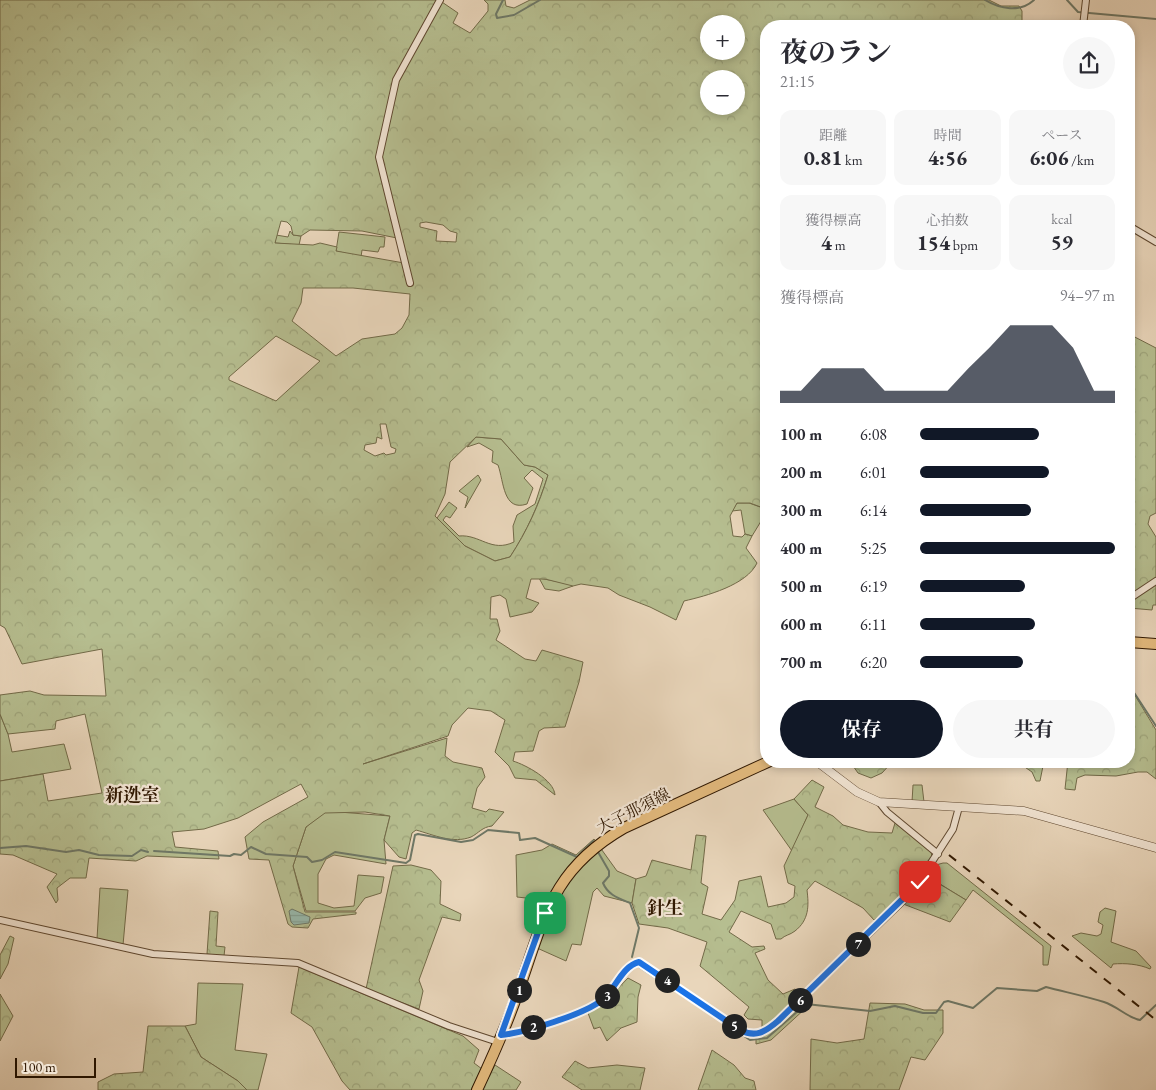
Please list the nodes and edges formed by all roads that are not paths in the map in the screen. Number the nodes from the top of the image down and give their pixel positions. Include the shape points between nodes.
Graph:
1 (440, 0) edge
2 (1086, 0) edge
3 (1084, 20) edge
4 (1135, 230) edge
5 (1156, 242) edge
6 (410, 283) dead end
7 (1156, 581) edge
8 (1135, 595) edge
9 (1135, 642) edge
10 (1156, 644) edge
11 (760, 766) edge
12 (825, 768) edge
13 (879, 802) junction
14 (959, 807) junction
15 (1156, 848) edge
16 (938, 854) junction
17 (0, 920) edge
18 (499, 1039) junction
19 (477, 1090) edge

1 - 6 street via 396,80 379,157
2 - 3 street
4 - 5 street
7 - 8 street
9 - 10 main road
11 - 18 main road, 大子那須線 via 624,828 583,859 550,901
12 - 13 street via 857,792
13 - 14 street
13 - 16 street
14 - 15 street via 1024,811
14 - 16 street via 952,829
16 - 18 street via 913,891 762,1033 747,1034 740,1030 639,962 628,968 612,991 589,1008
17 - 18 street via 153,954 298,963 449,1026
18 - 19 main road, 大子那須線

